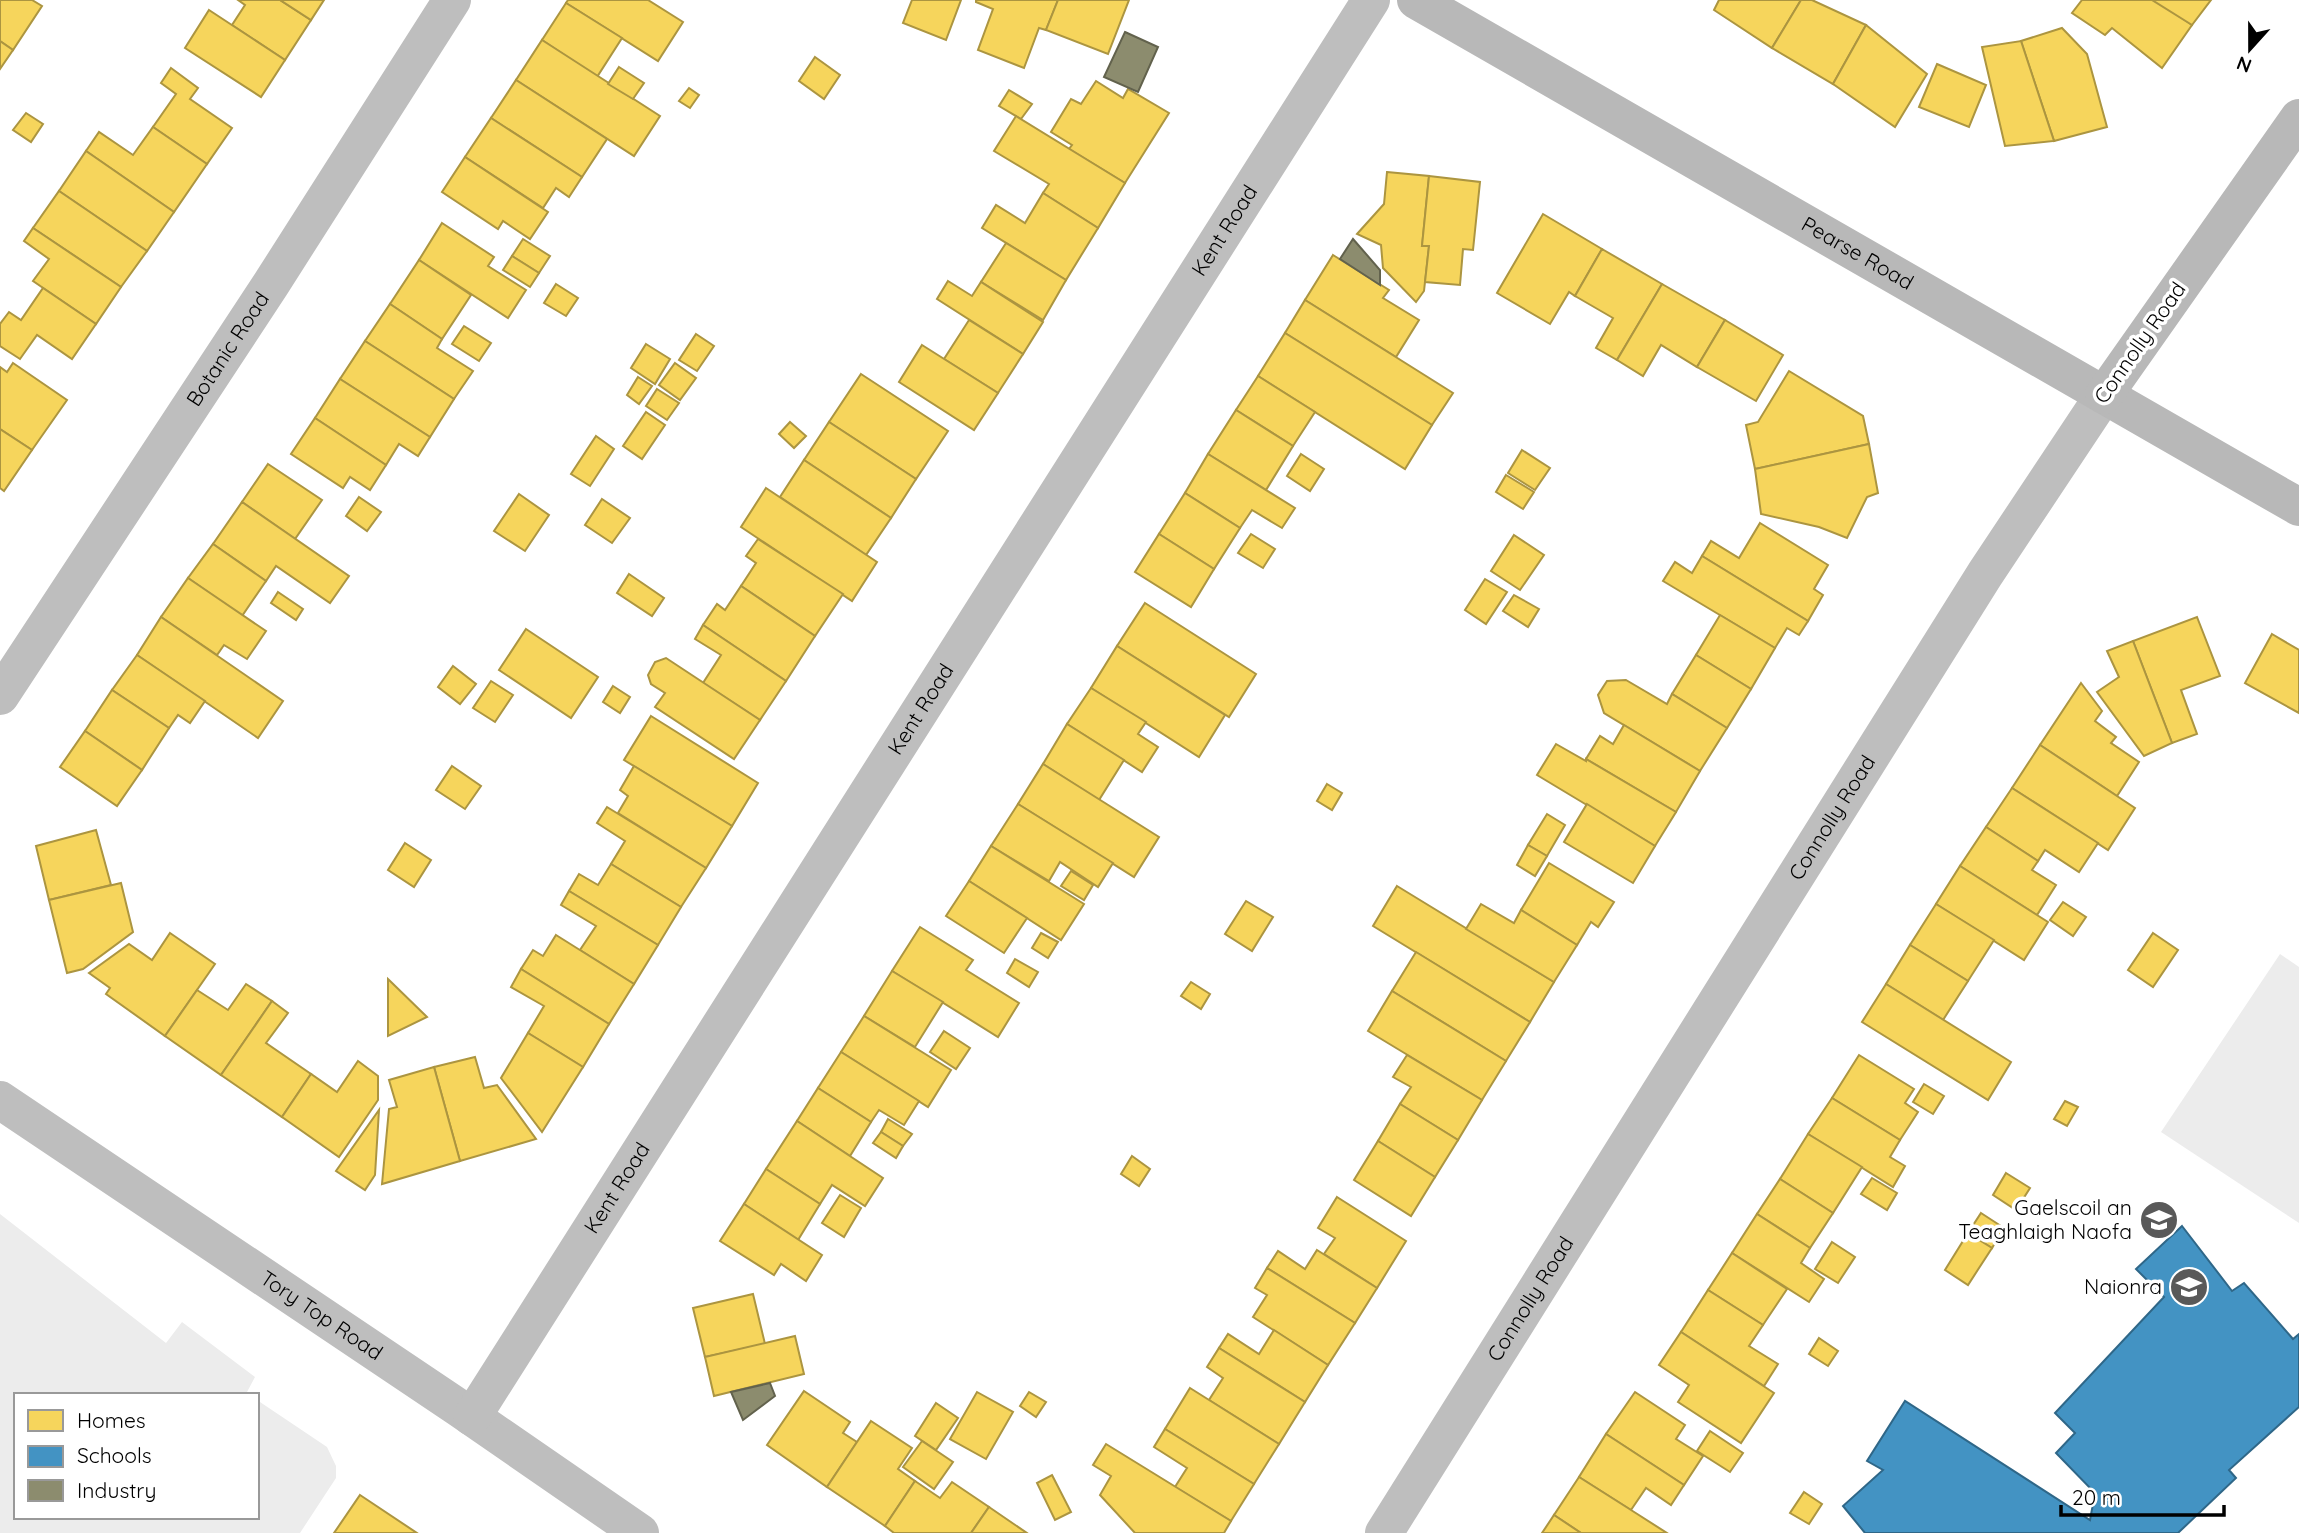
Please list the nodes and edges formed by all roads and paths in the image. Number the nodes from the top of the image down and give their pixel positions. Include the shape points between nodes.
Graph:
1 (452, 0) edge
2 (1371, 0) edge
3 (1416, 0) edge
4 (2299, 118) edge
5 (2104, 395) junction
6 (2299, 507) edge
7 (0, 696) edge
8 (0, 1100) edge
9 (472, 1417) junction
10 (640, 1533) edge
11 (1384, 1533) edge

1 - 7 street, Botanic Road
2 - 9 street, Kent Road
3 - 5 street, Pearse Road
4 - 5 street, Connolly Road
5 - 6 street, Pearse Road
5 - 11 street, Connolly Road via 1985,574
8 - 9 street, Tory Top Road
9 - 10 street, Tory Top Road

